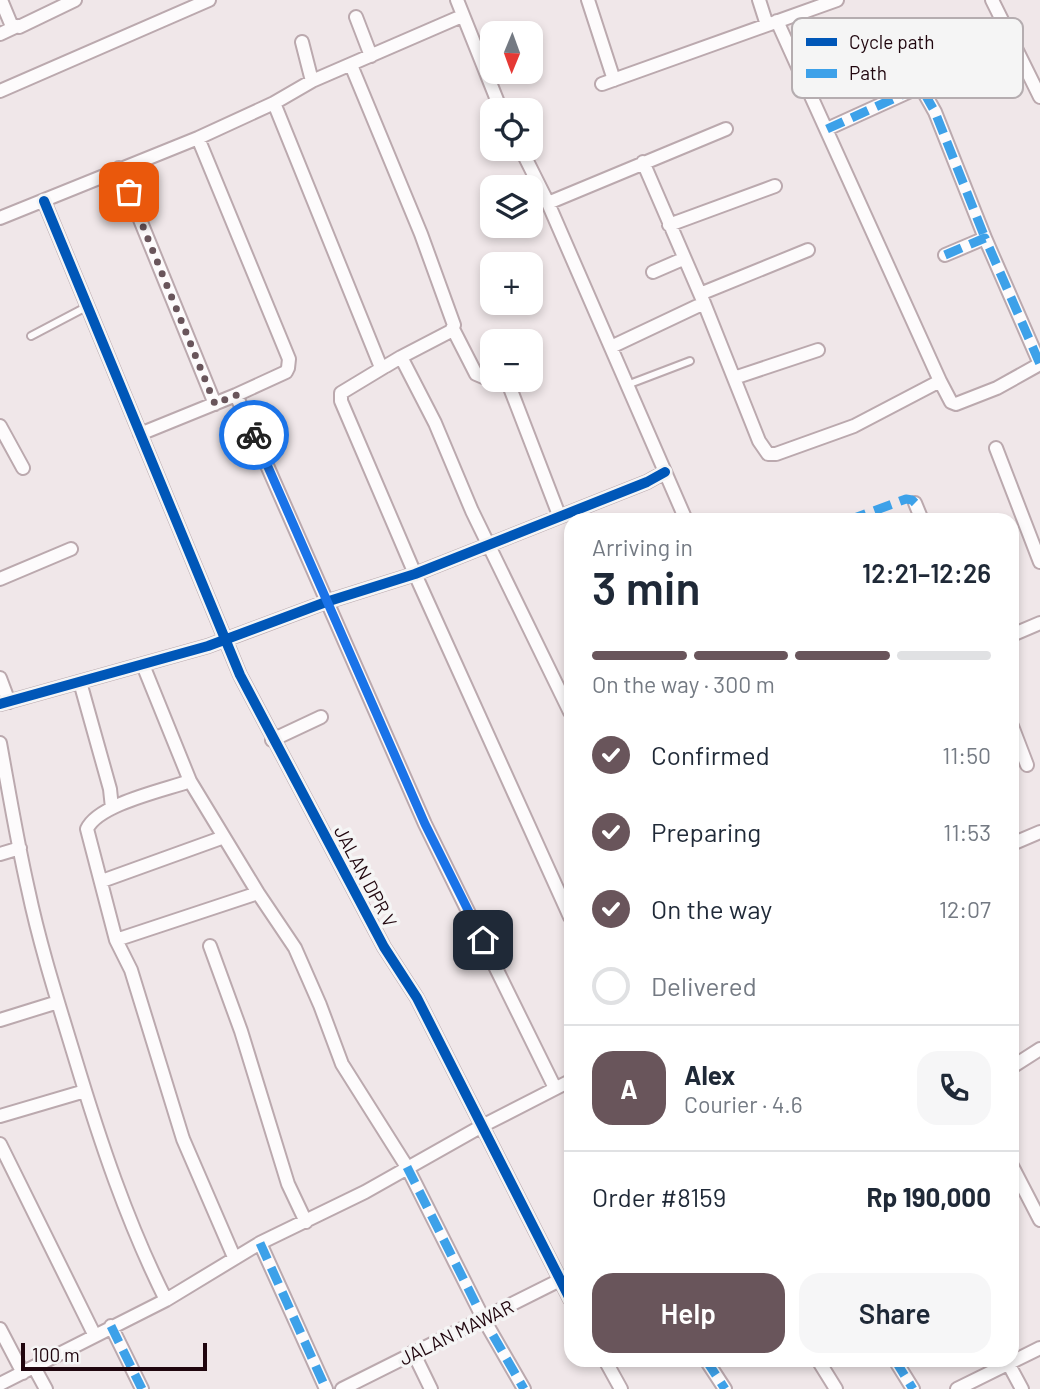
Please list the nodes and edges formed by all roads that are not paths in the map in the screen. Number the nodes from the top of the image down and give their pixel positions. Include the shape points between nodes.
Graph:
1 (1, 0) edge
2 (75, 0) edge
3 (209, 0) edge
4 (457, 0) edge
5 (588, 0) edge
6 (759, 0) edge
7 (836, 0) edge
8 (992, 0) edge
9 (185, 5) edge
10 (462, 16) junction
11 (356, 17) dead end
12 (1001, 18) edge
13 (772, 23) junction
14 (15, 27) junction
15 (0, 34) edge
16 (302, 42) dead end
17 (372, 56) junction
18 (792, 60) edge
19 (1023, 63) edge
20 (351, 65) junction
21 (312, 81) junction
22 (0, 91) edge
23 (1040, 97) edge
24 (496, 98) edge
25 (812, 98) edge
26 (895, 98) edge
27 (928, 98) edge
28 (274, 103) junction
29 (726, 129) dead end
30 (827, 129) junction
31 (198, 138) junction
32 (527, 161) edge
33 (643, 162) junction
34 (119, 168) junction
35 (775, 186) dead end
36 (44, 201) junction
37 (548, 203) junction
38 (0, 218) edge
39 (668, 225) junction
40 (985, 238) junction
41 (808, 250) dead end
42 (945, 255) dead end
43 (683, 259) junction
44 (653, 272) dead end
45 (702, 299) junction
46 (88, 306) junction
47 (453, 329) junction
48 (31, 336) dead end
49 (611, 348) junction
50 (818, 351) dead end
51 (401, 357) junction
52 (690, 361) dead end
53 (1040, 364) edge
54 (384, 367) junction
55 (480, 376) edge
56 (734, 378) junction
57 (940, 381) junction
58 (627, 385) junction
59 (512, 392) edge
60 (236, 395) junction
61 (215, 404) junction
62 (0, 426) edge
63 (140, 434) junction
64 (996, 448) dead end
65 (23, 468) dead end
66 (665, 472) junction
67 (915, 503) dead end
68 (567, 513) edge
69 (573, 513) edge
70 (683, 513) edge
71 (919, 513) edge
72 (564, 516) edge
73 (488, 544) junction
74 (71, 549) dead end
75 (1040, 562) edge
76 (415, 574) junction
77 (0, 579) edge
78 (326, 602) junction
79 (1040, 623) edge
80 (1019, 632) edge
81 (225, 640) junction
82 (143, 665) junction
83 (0, 678) edge
84 (80, 682) junction
85 (564, 700) edge
86 (5, 703) edge
87 (321, 718) dead end
88 (272, 740) junction
89 (0, 743) edge
90 (1019, 744) edge
91 (1027, 765) dead end
92 (190, 781) junction
93 (112, 808) junction
94 (1040, 832) edge
95 (224, 837) junction
96 (1019, 841) edge
97 (20, 848) junction
98 (0, 854) edge
99 (102, 881) junction
100 (258, 893) junction
101 (564, 904) edge
102 (116, 940) junction
103 (210, 946) dead end
104 (58, 1002) junction
105 (0, 1020) edge
106 (1040, 1049) edge
107 (1019, 1062) edge
108 (564, 1084) edge
109 (555, 1088) junction
110 (85, 1091) junction
111 (0, 1116) edge
112 (482, 1126) junction
113 (0, 1144) edge
114 (407, 1167) junction
115 (1019, 1180) edge
116 (1040, 1220) edge
117 (306, 1222) junction
118 (260, 1243) junction
119 (234, 1257) junction
120 (564, 1276) edge
121 (564, 1278) edge
122 (166, 1300) junction
123 (483, 1318) junction
124 (111, 1326) junction
125 (0, 1329) edge
126 (94, 1334) junction
127 (1040, 1348) edge
128 (413, 1352) junction
129 (1019, 1358) edge
130 (609, 1367) edge
131 (710, 1367) edge
132 (822, 1367) edge
133 (899, 1367) edge
134 (1000, 1367) edge
135 (1010, 1367) edge
136 (28, 1370) junction
137 (0, 1384) edge
138 (46, 1389) edge
139 (142, 1389) edge
140 (326, 1389) edge
141 (342, 1389) edge
142 (430, 1389) edge
143 (524, 1389) edge
144 (621, 1389) edge
145 (724, 1389) edge
146 (836, 1389) edge
147 (913, 1389) edge
148 (957, 1389) edge
149 (1022, 1389) edge

1 - 14 street
2 - 14 street
3 - 9 street
4 - 10 street
5 - 13 street via 608,82
6 - 13 street
7 - 13 street
8 - 12 street
9 - 22 street
10 - 17 street
10 - 24 street
11 - 17 street
13 - 18 street
14 - 15 street
16 - 21 street
17 - 20 street
19 - 23 street
20 - 21 street
20 - 47 street via 421,234
21 - 28 street
25 - 30 street
26 - 30 street
27 - 40 street
28 - 31 street
28 - 54 street
29 - 33 street
30 - 57 street
31 - 34 street
31 - 60 street via 289,363 286,372
32 - 37 street
33 - 37 street
33 - 39 street
34 - 36 street
34 - 61 street
35 - 39 street
36 - 38 street
36 - 46 street, JALAN DPR V
37 - 49 street
39 - 43 street
40 - 42 street
40 - 53 street
41 - 45 street
43 - 44 street
43 - 45 street
45 - 49 street
45 - 56 street
46 - 48 lane
46 - 63 street, JALAN DPR V
47 - 51 street
47 - 55 street
49 - 58 street
50 - 56 street
51 - 54 street
51 - 73 street
52 - 58 lane
53 - 57 street via 956,404
54 - 76 street via 341,393 340,398
56 - 57 street via 761,446 771,455 854,426
58 - 66 street
59 - 68 street
60 - 61 street
60 - 78 street
61 - 63 street
62 - 65 street
63 - 81 street, JALAN DPR V
64 - 75 street
66 - 69 street
66 - 70 street
67 - 71 street
72 - 73 street
73 - 76 street
73 - 85 street
74 - 77 street
76 - 78 street
76 - 101 street
78 - 81 street
78 - 109 street via 425,824
79 - 80 street
81 - 82 street
81 - 88 street, JALAN DPR V
82 - 84 street
82 - 92 street
83 - 86 street
84 - 86 street
84 - 93 street
87 - 88 street
88 - 112 street, JALAN DPR V
89 - 97 street
90 - 91 street
92 - 93 street
92 - 95 street
93 - 99 street via 100,813 88,829
94 - 96 street
95 - 99 street
95 - 100 street
97 - 98 street
97 - 104 street
99 - 102 street
100 - 102 street
100 - 114 street via 295,948 342,1064
102 - 119 street via 131,970 183,1139
103 - 117 street via 288,1184
104 - 105 street
104 - 110 street
106 - 107 street
108 - 109 street
109 - 112 street
110 - 111 street
110 - 122 street via 118,1192
112 - 114 street
112 - 120 street, JALAN DPR V
113 - 126 street
114 - 117 street
114 - 123 street
115 - 116 street
117 - 118 street
118 - 119 street
118 - 140 street
119 - 122 street
121 - 123 street, JALAN MAWAR
122 - 124 street
123 - 128 street, JALAN MAWAR
123 - 143 street
124 - 126 street
124 - 139 street
125 - 136 street
126 - 136 street
127 - 129 street
128 - 141 street, JALAN MAWAR
128 - 142 street
130 - 144 street
131 - 145 street
132 - 146 street
133 - 147 street
134 - 148 street
135 - 149 street
136 - 137 street
136 - 138 street

